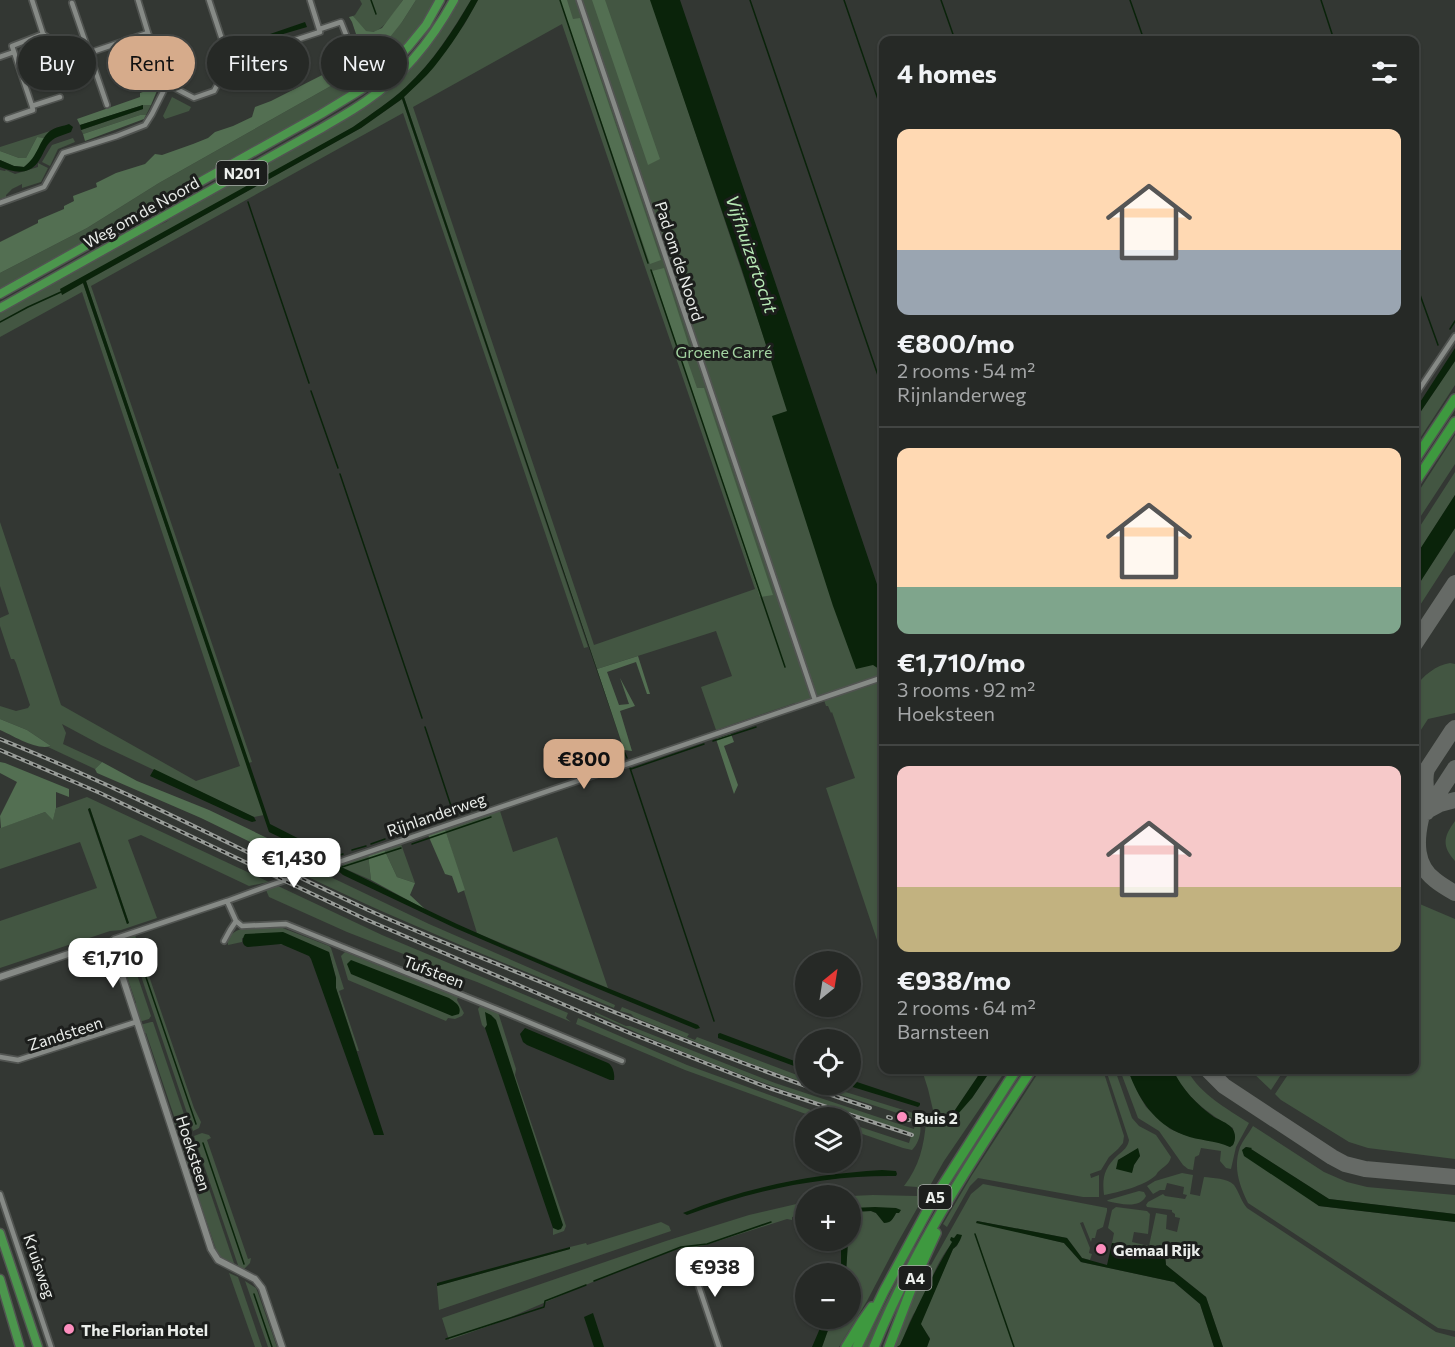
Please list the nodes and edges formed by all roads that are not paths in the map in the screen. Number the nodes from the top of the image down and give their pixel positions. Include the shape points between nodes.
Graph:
1 (32, 0) edge
2 (138, 0) edge
3 (209, 0) edge
4 (310, 0) edge
5 (441, 0) edge
6 (454, 0) edge
7 (579, 0) edge
8 (72, 3) dead end
9 (320, 29) junction
10 (148, 33) junction
11 (43, 34) junction
12 (46, 36) edge
13 (83, 36) edge
14 (149, 36) edge
15 (221, 36) edge
16 (308, 36) edge
17 (347, 36) edge
18 (96, 51) edge
19 (14, 52) junction
20 (0, 57) edge
21 (96, 73) edge
22 (164, 90) edge
23 (179, 90) edge
24 (214, 90) edge
25 (60, 97) dead end
26 (107, 105) dead end
27 (32, 106) junction
28 (7, 119) dead end
29 (0, 203) edge
30 (0, 294) edge
31 (0, 309) edge
32 (1455, 336) edge
33 (1419, 390) edge
34 (1455, 399) edge
35 (1455, 422) edge
36 (1419, 453) edge
37 (1419, 476) edge
38 (879, 678) edge
39 (815, 700) junction
40 (227, 902) junction
41 (236, 921) junction
42 (224, 941) dead end
43 (108, 945) junction
44 (0, 977) edge
45 (136, 1022) junction
46 (0, 1058) edge
47 (622, 1061) dead end
48 (1013, 1074) edge
49 (1028, 1074) edge
50 (0, 1194) edge
51 (943, 1210) junction
52 (0, 1233) edge
53 (689, 1257) dead end
54 (0, 1279) edge
55 (884, 1291) junction
56 (20, 1347) edge
57 (38, 1347) edge
58 (51, 1347) edge
59 (282, 1347) edge
60 (719, 1347) edge
61 (846, 1347) edge
62 (857, 1347) edge
63 (874, 1347) edge
64 (889, 1347) edge

1 - 11 street
2 - 10 street
3 - 15 street
4 - 9 street
5 - 30 highway, Weg om de Noord / N201 via 408,47 362,89
6 - 31 highway, Weg om de Noord / N201 via 411,62 366,101
7 - 39 street, Pad om de Noord
8 - 13 street
9 - 16 street
9 - 17 street via 341,22
10 - 14 street
10 - 18 street
11 - 12 street
11 - 19 street via 12,46
19 - 20 street
19 - 27 street
21 - 26 street
22 - 29 street via 146,125 63,153 44,187
23 - 24 street via 194,98
25 - 27 street
27 - 28 street via 33,110
32 - 33 street
34 - 36 highway
35 - 37 highway
38 - 39 street, Rijnlanderweg
39 - 40 street, Rijnlanderweg
40 - 41 street
40 - 43 street, Rijnlanderweg via 114,939
41 - 42 street
41 - 47 street, Tufsteen via 242,926 286,924
43 - 44 street, Rijnlanderweg via 101,943
43 - 45 street, Hoeksteen via 114,951
45 - 46 street, Zandsteen via 18,1060
45 - 59 street, Hoeksteen via 211,1249 218,1260 255,1279 262,1288
48 - 55 highway, A5 via 937,1194
49 - 51 highway, A5
50 - 58 street, Kruisweg
51 - 63 highway, A5
51 - 64 highway, A4
52 - 57 highway, Kruisweg
53 - 60 street
54 - 56 highway
55 - 61 highway, A5
55 - 62 highway, A5

